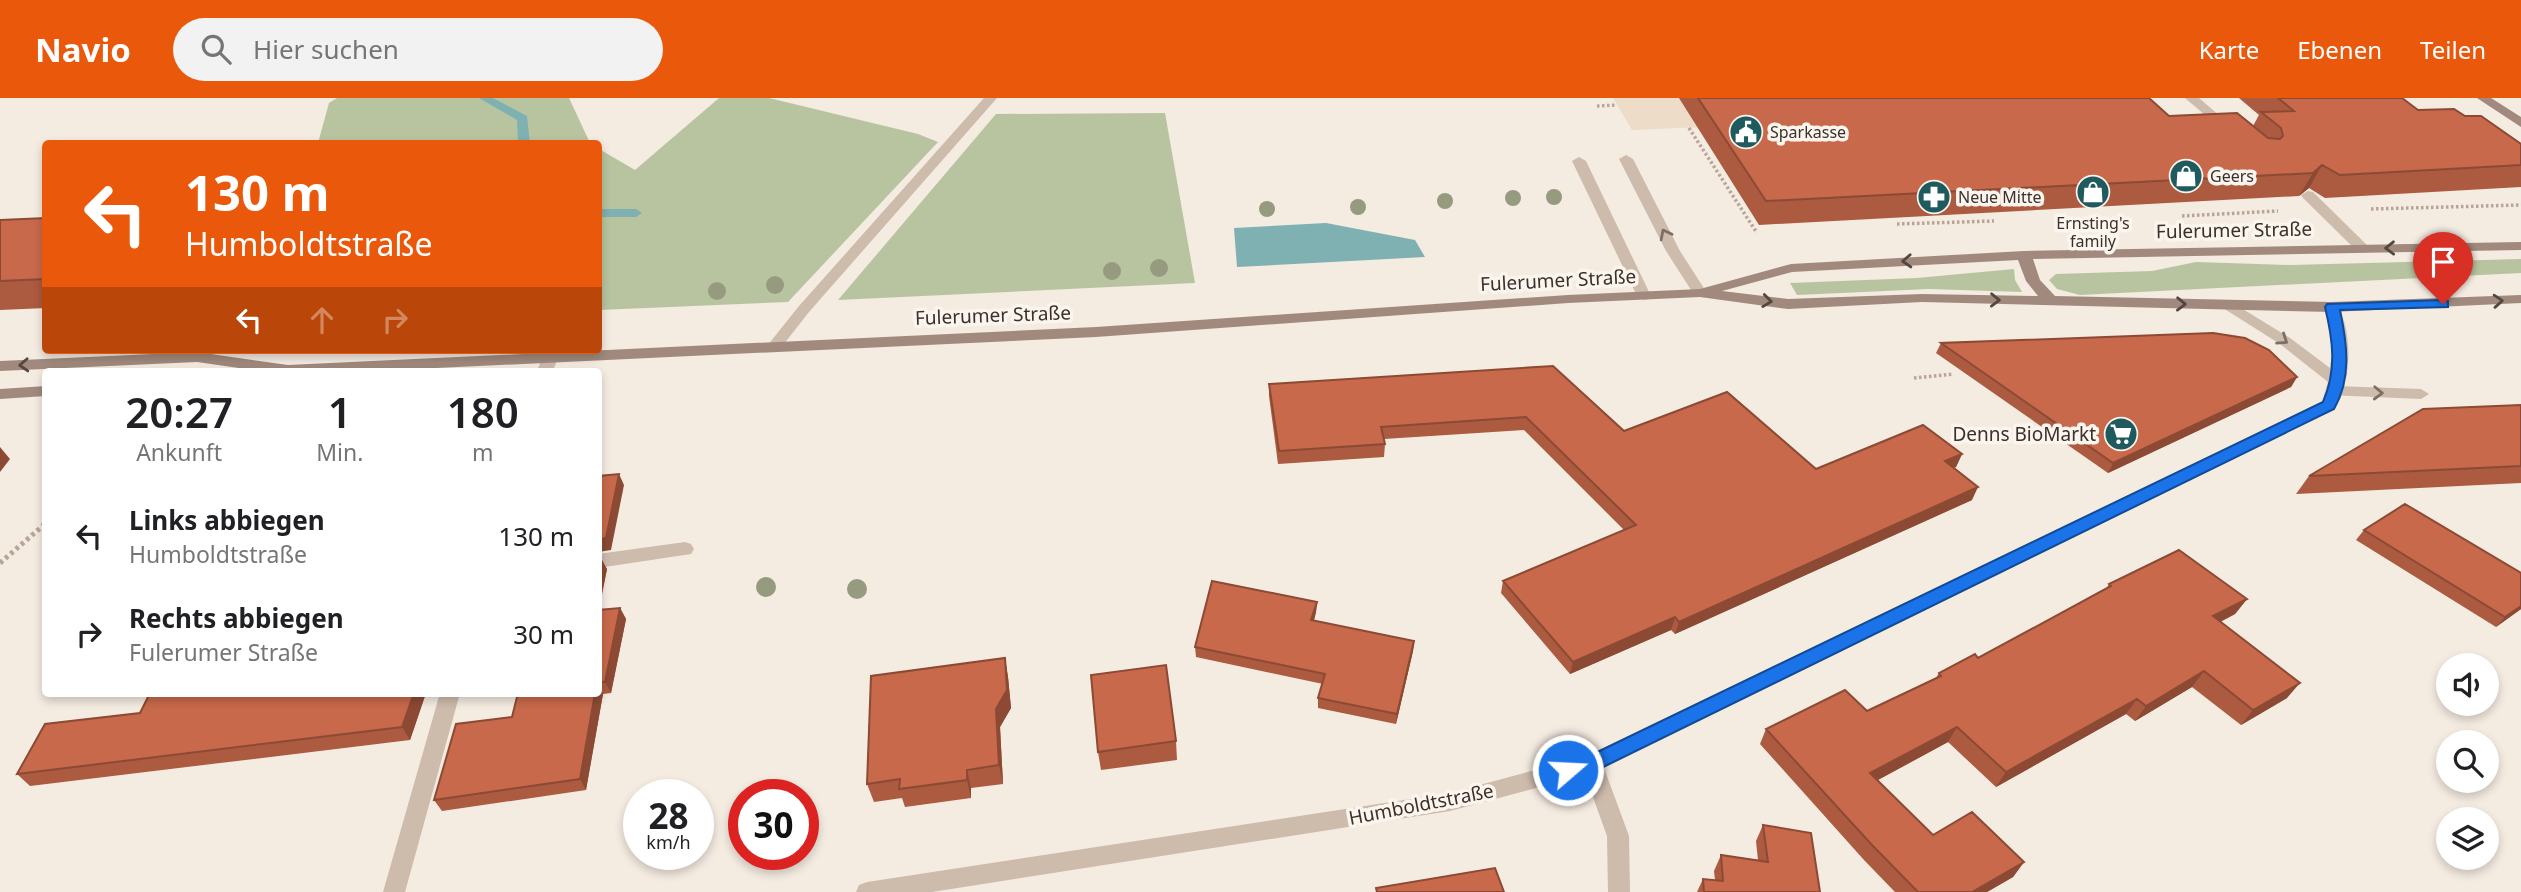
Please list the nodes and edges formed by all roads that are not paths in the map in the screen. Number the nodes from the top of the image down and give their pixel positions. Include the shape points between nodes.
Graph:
1 (991, 98) edge
2 (2191, 98) edge
3 (2483, 98) edge
4 (2521, 123) edge
5 (2241, 140) edge
6 (1626, 159) dead end
7 (1579, 161) dead end
8 (2308, 195) edge
9 (2521, 246) edge
10 (2363, 249) junction
11 (2024, 255) junction
12 (1700, 293) junction
13 (1644, 296) junction
14 (2521, 299) edge
15 (2051, 301) junction
16 (2228, 305) junction
17 (2332, 307) junction
18 (775, 346) junction
19 (547, 364) edge
20 (0, 366) edge
21 (288, 368) joint
22 (2335, 385) junction
23 (42, 391) edge
24 (0, 394) edge
25 (2421, 394) dead end
26 (685, 549) dead end
27 (602, 560) edge
28 (449, 697) edge
29 (1592, 764) junction
30 (394, 892) edge
31 (867, 892) edge
32 (1619, 892) edge

1 - 18 street
2 - 5 street
3 - 4 main road
12 -> 6 street
7 - 13 street
8 - 10 street
9 -> 10 main road, Fulerumer Straße
10 - 11 main road, Fulerumer Straße
11 -> 12 main road, Fulerumer Straße via 1791,268
11 - 15 main road via 2033,281
12 - 13 main road, Fulerumer Straße
12 -> 15 main road, Fulerumer Straße via 1788,303
13 - 18 main road, Fulerumer Straße via 1096,332
17 -> 14 main road, Fulerumer Straße
15 -> 16 main road, Fulerumer Straße
16 - 17 main road, Fulerumer Straße
16 -> 22 street via 2285,341
17 - 22 street via 2341,346
18 - 19 main road, Fulerumer Straße
19 - 21 main road, Fulerumer Straße
21 -> 20 main road, Fulerumer Straße via 197,357
22 -> 25 street
22 - 29 street, Humboldtstraße via 2329,405
23 - 24 main road
26 - 27 street
28 - 30 street
29 - 31 street, Humboldtstraße via 1450,802
29 - 32 street via 1618,836

